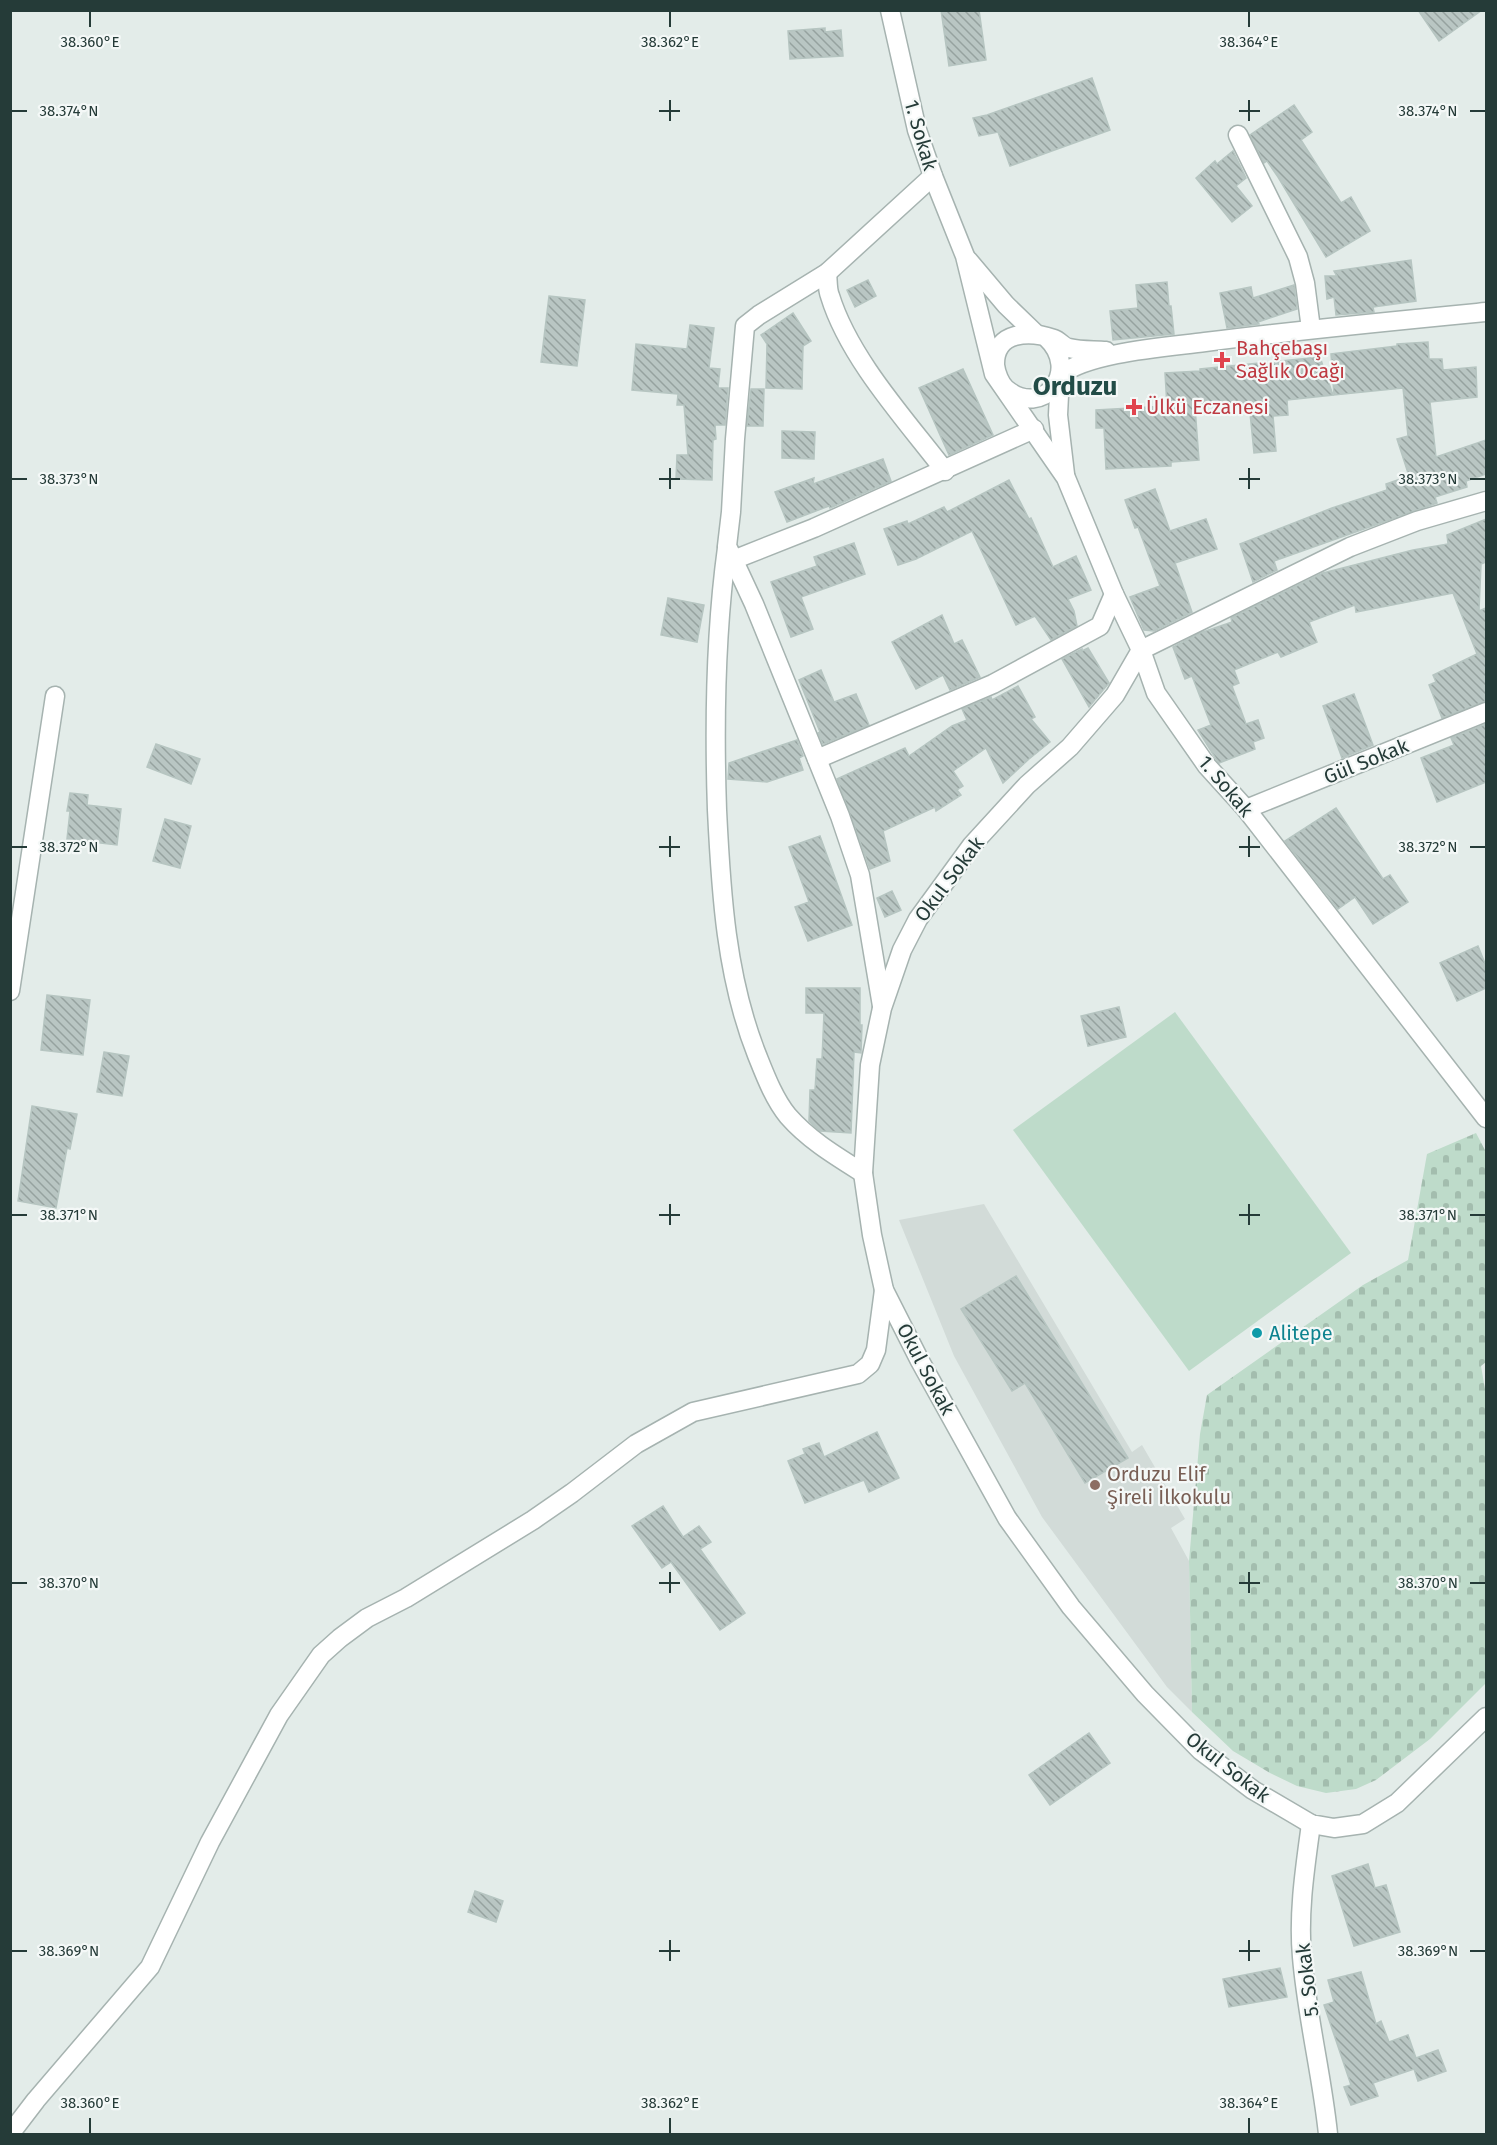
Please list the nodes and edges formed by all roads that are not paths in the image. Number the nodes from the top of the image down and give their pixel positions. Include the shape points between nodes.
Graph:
1 (890, 10) edge
2 (1238, 135) dead end
3 (933, 176) junction
4 (965, 256) junction
5 (827, 273) junction
6 (1486, 312) edge
7 (1311, 329) junction
8 (1040, 335) junction
9 (1138, 351) junction
10 (1060, 375) junction
11 (1001, 385) junction
12 (1034, 429) junction
13 (945, 471) junction
14 (1066, 477) junction
15 (1486, 501) edge
16 (730, 553) junction
17 (1114, 594) junction
18 (1141, 650) junction
19 (55, 696) dead end
20 (1486, 712) edge
21 (817, 759) junction
22 (1246, 809) junction
23 (10, 991) edge
24 (882, 1008) junction
25 (1486, 1118) edge
26 (863, 1173) junction
27 (884, 1290) junction
28 (1486, 1717) edge
29 (1311, 1824) junction
30 (10, 2134) edge
31 (1328, 2134) edge

1 - 3 street, 1. Sokak via 917,130
2 - 7 street via 1298,257
3 - 4 street, 1. Sokak
3 - 5 street
4 - 8 street via 1006,304
4 - 11 street via 994,374
5 - 13 street via 829,295 843,328 870,374
5 - 16 street via 745,326
6 - 7 street
7 - 9 street
8 - 9 street via 1056,339 1066,348
8 - 10 street via 1059,354
8 - 11 street via 1023,333 1004,343 995,366
9 - 10 street via 1082,363
10 - 11 street via 1048,393 1028,399
10 - 14 street via 1058,415
11 - 12 street
12 - 13 street
12 - 14 street
13 - 16 street via 814,528
14 - 17 street, 1. Sokak
15 - 18 street via 1417,521 1350,547
16 - 21 street
16 - 26 street via 716,646 716,776 721,893 733,971 747,1030 766,1078 787,1114 816,1144
17 - 18 street, 1. Sokak
17 - 21 street via 1101,626 993,684
18 - 22 street, 1. Sokak via 1156,693 1207,766
18 - 24 street, Okul Sokak via 1115,695 1070,747 1027,785 972,845 918,919 902,950
19 - 23 street
20 - 22 street, Gül Sokak
21 - 24 street via 860,875
22 - 25 street, 1. Sokak
24 - 26 street, Okul Sokak via 870,1065
26 - 27 street, Okul Sokak
27 - 29 street, Okul Sokak via 1007,1518 1071,1607 1145,1694 1200,1750 1253,1790
27 - 30 street via 876,1350 870,1364 858,1374 693,1412 661,1428 533,1520 367,1618 321,1655 279,1715 210,1842 150,1967
28 - 29 street, Okul Sokak via 1397,1803 1363,1824 1334,1828
29 - 31 street, 5. Sokak via 1304,1878 1302,1955

